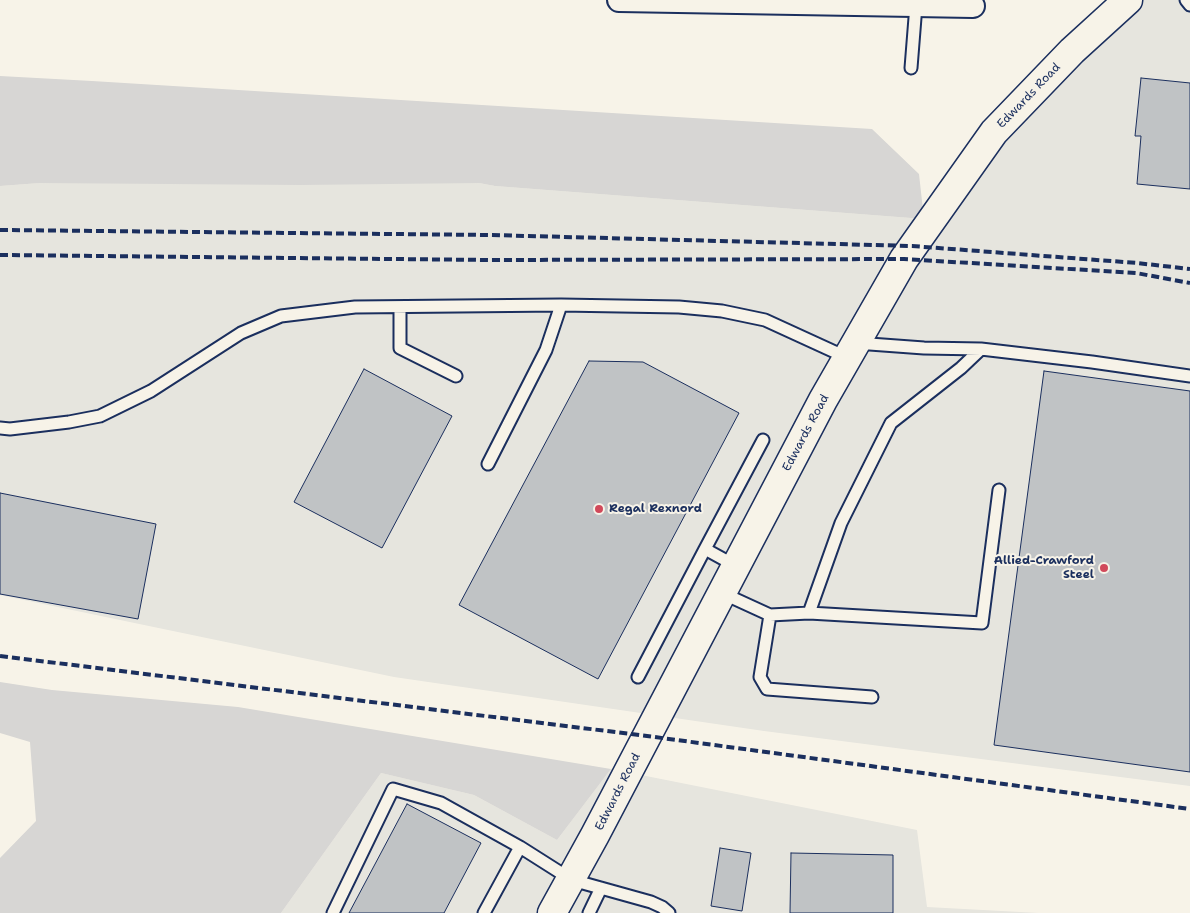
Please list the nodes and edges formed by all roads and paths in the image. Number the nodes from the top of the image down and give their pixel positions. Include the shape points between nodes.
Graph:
1 (619, 0) edge
2 (1128, 0) edge
3 (1186, 0) edge
4 (916, 5) junction
5 (1190, 5) edge
6 (973, 6) dead end
7 (911, 68) dead end
8 (561, 305) junction
9 (400, 306) junction
10 (852, 350) junction
11 (981, 350) junction
12 (456, 376) dead end
13 (1190, 376) edge
14 (0, 428) edge
15 (763, 440) dead end
16 (488, 464) dead end
17 (999, 490) dead end
18 (706, 549) junction
19 (736, 566) junction
20 (722, 593) junction
21 (809, 614) junction
22 (770, 615) junction
23 (638, 677) dead end
24 (872, 697) dead end
25 (520, 847) junction
26 (572, 880) junction
27 (601, 888) junction
28 (333, 913) edge
29 (484, 913) edge
30 (552, 913) edge
31 (589, 913) edge
32 (668, 913) edge

1 - 4 street
2 - 10 main road, Edwards Road via 1072,51 994,132 904,259
3 - 5 lane
4 - 6 street
4 - 7 lane
8 - 9 lane
8 - 10 lane via 722,311 766,320
8 - 16 lane via 546,350
9 - 12 lane via 400,348
9 - 14 lane via 355,307 281,316 241,333 151,391 100,416
10 - 11 lane
10 - 19 main road, Edwards Road
11 - 13 lane
11 - 21 lane via 892,423 841,523
15 - 18 lane
17 - 21 lane via 982,623
18 - 19 lane
18 - 23 lane
19 - 20 main road, Edwards Road
20 - 22 lane
20 - 26 main road, Edwards Road
21 - 22 lane
22 - 24 lane via 760,676 767,689
25 - 26 lane
25 - 28 lane via 441,803 393,789
25 - 29 lane
26 - 27 lane
26 - 30 main road, Edwards Road
27 - 31 lane
27 - 32 lane via 662,906

